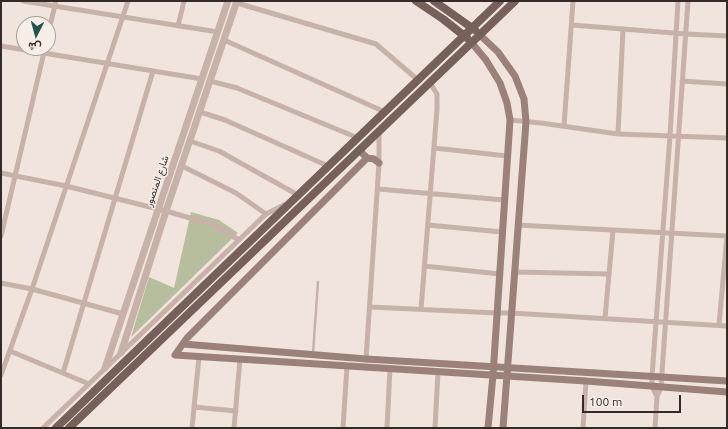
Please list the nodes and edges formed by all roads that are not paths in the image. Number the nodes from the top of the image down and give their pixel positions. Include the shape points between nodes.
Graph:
1 (23, 1) edge
2 (128, 1) edge
3 (184, 1) edge
4 (228, 1) edge
5 (416, 1) edge
6 (434, 1) edge
7 (500, 1) edge
8 (515, 1) edge
9 (573, 1) edge
10 (678, 1) edge
11 (688, 1) edge
12 (237, 2) edge
13 (55, 4) edge
14 (52, 16) edge
15 (123, 17) junction
16 (572, 25) junction
17 (178, 26) junction
18 (472, 27) junction
19 (623, 29) junction
20 (218, 32) junction
21 (676, 33) junction
22 (686, 34) junction
23 (464, 35) junction
24 (480, 35) junction
25 (727, 36) edge
26 (224, 40) junction
27 (472, 42) junction
28 (1, 46) edge
29 (16, 48) edge
30 (56, 53) edge
31 (43, 56) edge
32 (107, 63) junction
33 (153, 71) junction
34 (202, 79) junction
35 (418, 80) junction
36 (210, 81) junction
37 (682, 82) junction
38 (430, 83) junction
39 (727, 84) edge
40 (200, 112) junction
41 (385, 112) junction
42 (510, 120) junction
43 (526, 122) junction
44 (564, 126) junction
45 (379, 131) junction
46 (618, 134) junction
47 (670, 136) junction
48 (679, 136) junction
49 (358, 138) junction
50 (727, 138) edge
51 (190, 141) junction
52 (434, 148) junction
53 (359, 150) junction
54 (507, 156) junction
55 (367, 158) junction
56 (379, 163) junction
57 (182, 166) junction
58 (328, 166) junction
59 (1, 173) edge
60 (15, 175) junction
61 (66, 186) junction
62 (378, 189) junction
63 (430, 194) junction
64 (297, 197) junction
65 (115, 199) junction
66 (504, 200) junction
67 (158, 209) junction
68 (166, 211) junction
69 (266, 214) junction
70 (280, 219) junction
71 (428, 225) junction
72 (517, 225) junction
73 (613, 230) junction
74 (502, 232) junction
75 (662, 232) junction
76 (672, 232) junction
77 (1, 236) edge
78 (727, 236) edge
79 (239, 240) junction
80 (424, 266) junction
81 (514, 272) junction
82 (500, 274) junction
83 (609, 274) junction
84 (725, 280) edge
85 (318, 282) dead end
86 (1, 283) edge
87 (32, 289) junction
88 (83, 303) junction
89 (370, 307) junction
90 (421, 309) junction
91 (511, 312) junction
92 (497, 313) junction
93 (123, 314) junction
94 (605, 318) junction
95 (656, 321) junction
96 (666, 322) junction
97 (719, 325) junction
98 (727, 326) edge
99 (183, 344) junction
100 (10, 351) junction
101 (121, 353) junction
102 (313, 355) junction
103 (199, 357) junction
104 (240, 359) junction
105 (366, 359) junction
106 (347, 366) junction
107 (493, 367) junction
108 (105, 368) junction
109 (507, 368) junction
110 (390, 369) junction
111 (438, 372) junction
112 (63, 373) junction
113 (1, 375) edge
114 (493, 375) junction
115 (507, 376) junction
116 (652, 376) junction
117 (662, 377) junction
118 (586, 381) junction
119 (727, 381) edge
120 (89, 384) junction
121 (652, 386) junction
122 (662, 387) junction
123 (727, 392) edge
124 (657, 397) junction
125 (194, 407) junction
126 (236, 411) junction
127 (43, 428) edge
128 (56, 428) edge
129 (69, 428) edge
130 (192, 428) edge
131 (234, 428) edge
132 (343, 428) edge
133 (387, 428) edge
134 (434, 428) edge
135 (488, 428) edge
136 (503, 428) edge
137 (583, 428) edge
138 (655, 428) edge

1 - 13 street
2 - 15 street
3 - 17 street
4 - 20 street, شارع المنصور
5 - 23 main road
6 - 18 main road
7 - 18 main road
8 - 24 main road
9 - 16 street
10 - 21 street
11 - 22 street
12 - 26 street, شارع المنصور
12 - 35 street via 376,44
13 - 14 street
13 - 15 street
15 - 17 street
15 - 32 street
16 - 19 street
16 - 44 street
17 - 20 street
18 - 23 main road
18 - 24 main road
19 - 21 street
19 - 46 street
20 - 34 street, شارع المنصور
21 - 22 street
21 - 47 street
22 - 25 street
22 - 37 street
23 - 27 main road
23 - 35 main road
24 - 27 main road
24 - 43 main road via 498,52 515,76 524,99
26 - 36 street, شارع المنصور
26 - 41 street
27 - 38 main road
27 - 42 main road via 500,83 508,103
28 - 29 street
30 - 32 street
31 - 60 street
32 - 33 street
32 - 61 street
33 - 34 street
33 - 65 street
34 - 36 street
34 - 67 street, شارع المنصور
35 - 41 main road
36 - 40 street, شارع المنصور
36 - 49 street via 237,88
37 - 39 street
37 - 48 street
38 - 45 main road
38 - 52 street via 437,94
40 - 51 street, شارع المنصور
40 - 58 street via 225,120
41 - 49 main road
42 - 43 street
42 - 54 main road
43 - 44 street
43 - 72 main road
44 - 46 street
45 - 53 main road
45 - 56 street
46 - 47 street
47 - 48 street
47 - 75 street
48 - 50 street
48 - 76 street
49 - 58 main road
51 - 57 street, شارع المنصور
51 - 64 street via 219,151
52 - 54 street
52 - 63 street
53 - 55 main road
53 - 70 main road
54 - 66 main road
55 - 56 main road
55 - 99 main road
56 - 62 street
57 - 68 street, شارع المنصور
57 - 69 street via 236,193
58 - 64 main road
59 - 60 street
60 - 61 street
60 - 77 street
61 - 65 street
61 - 87 street
62 - 63 street
62 - 89 street
63 - 66 street
63 - 71 street
64 - 69 street
64 - 70 main road
65 - 67 street
65 - 88 street
66 - 74 main road
67 - 68 street
67 - 93 street, شارع المنصور
68 - 79 street via 214,225
68 - 101 street, شارع المنصور
69 - 79 street
70 - 128 main road
70 - 129 main road
71 - 74 street
71 - 80 street
72 - 73 street
72 - 81 main road
73 - 75 street
73 - 83 street
74 - 82 main road
75 - 76 street
75 - 95 street
76 - 78 street
76 - 96 street
78 - 84 street
79 - 101 street
80 - 82 street
80 - 90 street
81 - 83 street
81 - 91 main road
82 - 92 main road
83 - 94 street
84 - 97 street
85 - 102 lane
86 - 87 street
87 - 88 street
87 - 100 street
88 - 93 street
88 - 112 street
89 - 90 street
89 - 105 street
90 - 92 street
91 - 92 street
91 - 94 street
91 - 109 main road
92 - 107 main road
93 - 108 street, شارع المنصور
94 - 95 street
95 - 96 street
95 - 116 street
96 - 97 street
96 - 117 street
97 - 98 street
99 - 102 main road
99 - 103 main road via 175,355
100 - 112 street
100 - 113 street
101 - 108 street
102 - 105 main road
103 - 104 main road
103 - 125 street
104 - 106 main road
104 - 126 street
105 - 107 main road
106 - 110 main road
106 - 132 street
107 - 109 main road
107 - 114 main road
108 - 120 street
109 - 115 main road
109 - 116 main road
110 - 111 main road
110 - 133 street
111 - 114 main road
111 - 134 street
112 - 120 street
114 - 115 main road
114 - 135 main road
115 - 118 main road
115 - 136 main road
116 - 117 main road
116 - 121 street
117 - 119 main road
117 - 122 street
118 - 121 main road
118 - 137 street
120 - 127 street
121 - 122 main road
121 - 124 street
122 - 123 main road
122 - 124 street
124 - 138 street
125 - 126 street
125 - 130 street
126 - 131 street

